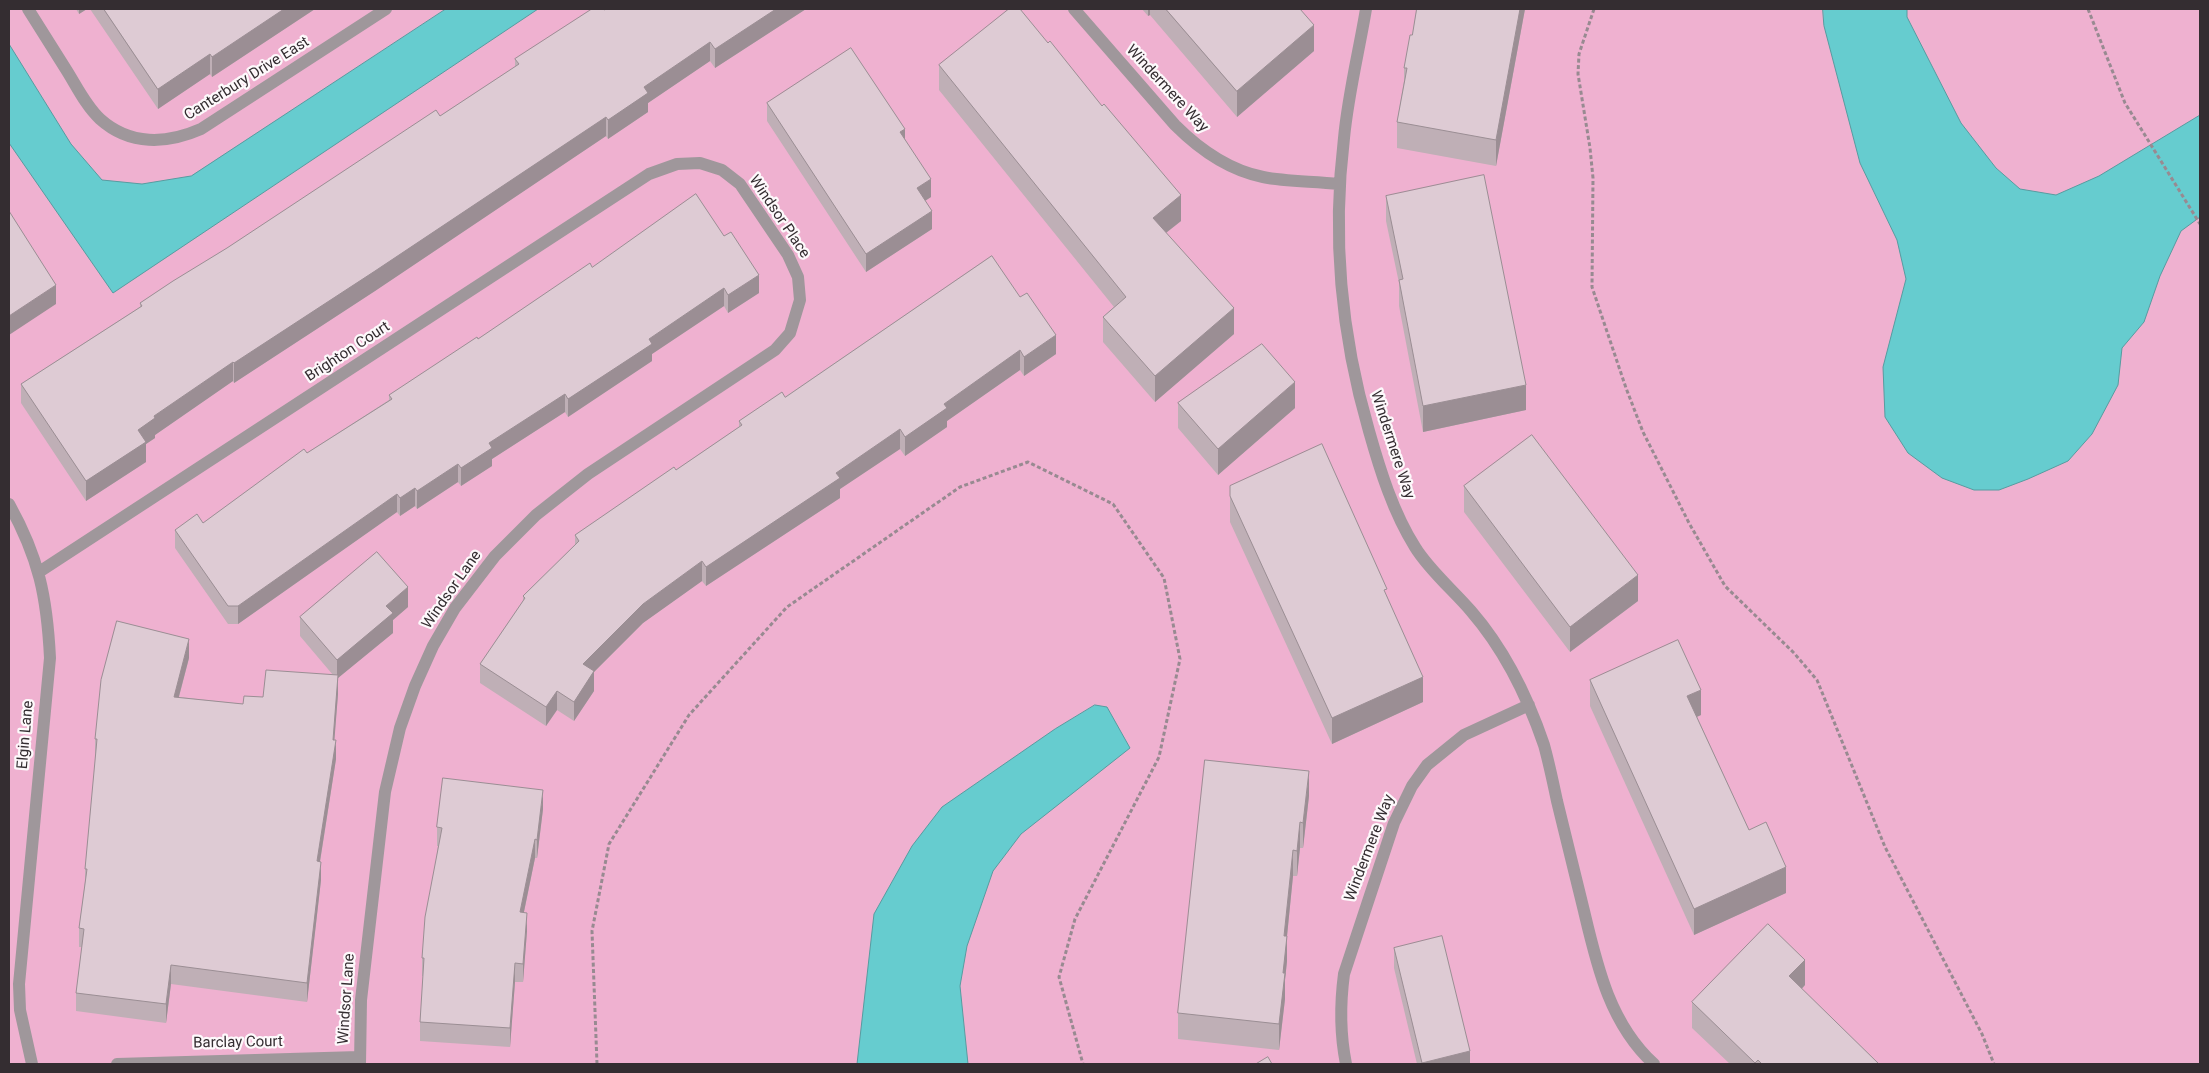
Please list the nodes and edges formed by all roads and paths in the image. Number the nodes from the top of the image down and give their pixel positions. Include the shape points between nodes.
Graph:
1 (28, 9) edge
2 (386, 9) edge
3 (1074, 9) edge
4 (1366, 9) edge
5 (1594, 9) edge
6 (2088, 9) edge
7 (677, 164) joint
8 (1339, 184) junction
9 (2200, 224) edge
10 (790, 333) joint
11 (9, 504) edge
12 (39, 572) junction
13 (1529, 706) junction
14 (360, 1060) edge
15 (32, 1064) edge
16 (117, 1064) edge
17 (597, 1064) edge
18 (1083, 1064) edge
19 (1346, 1064) edge
20 (1654, 1064) edge
21 (1994, 1064) edge

1 - 2 street, Canterbury Drive East via 100,119 138,139 160,141 181,138 201,129
3 - 8 street, Windermere Way via 1175,125 1214,158 1263,177
4 - 8 street, Windermere Way via 1344,135
5 - 21 path via 1579,54 1578,74 1593,178 1592,287 1643,432 1725,586 1817,680 1885,847 1982,1034
6 - 9 path via 2125,103
7 - 10 street, Windsor Place via 700,164 722,170 740,184 788,256 798,277 800,300
7 - 12 street, Brighton Court via 649,174
8 - 13 street, Windermere Way via 1338,248 1345,330 1355,384 1378,463 1417,551 1474,613 1504,657
10 - 14 street, Windsor Lane via 775,350 588,474 536,515 495,556 455,608 414,686 400,728 386,792 361,1000
11 - 12 street, Elgin Lane via 23,529
12 - 15 street, Elgin Lane via 48,612 50,658 19,984 23,1028
13 - 19 street, Windermere Way via 1464,735 1428,765 1412,786 1394,822 1344,974 1341,1041
13 - 20 street, Windermere Way via 1544,747 1598,971 1619,1018
14 - 16 street, Barclay Court
17 - 18 path via 592,931 609,844 689,715 787,607 960,488 1028,462 1113,504 1164,578 1180,659 1159,757 1075,918 1059,977

